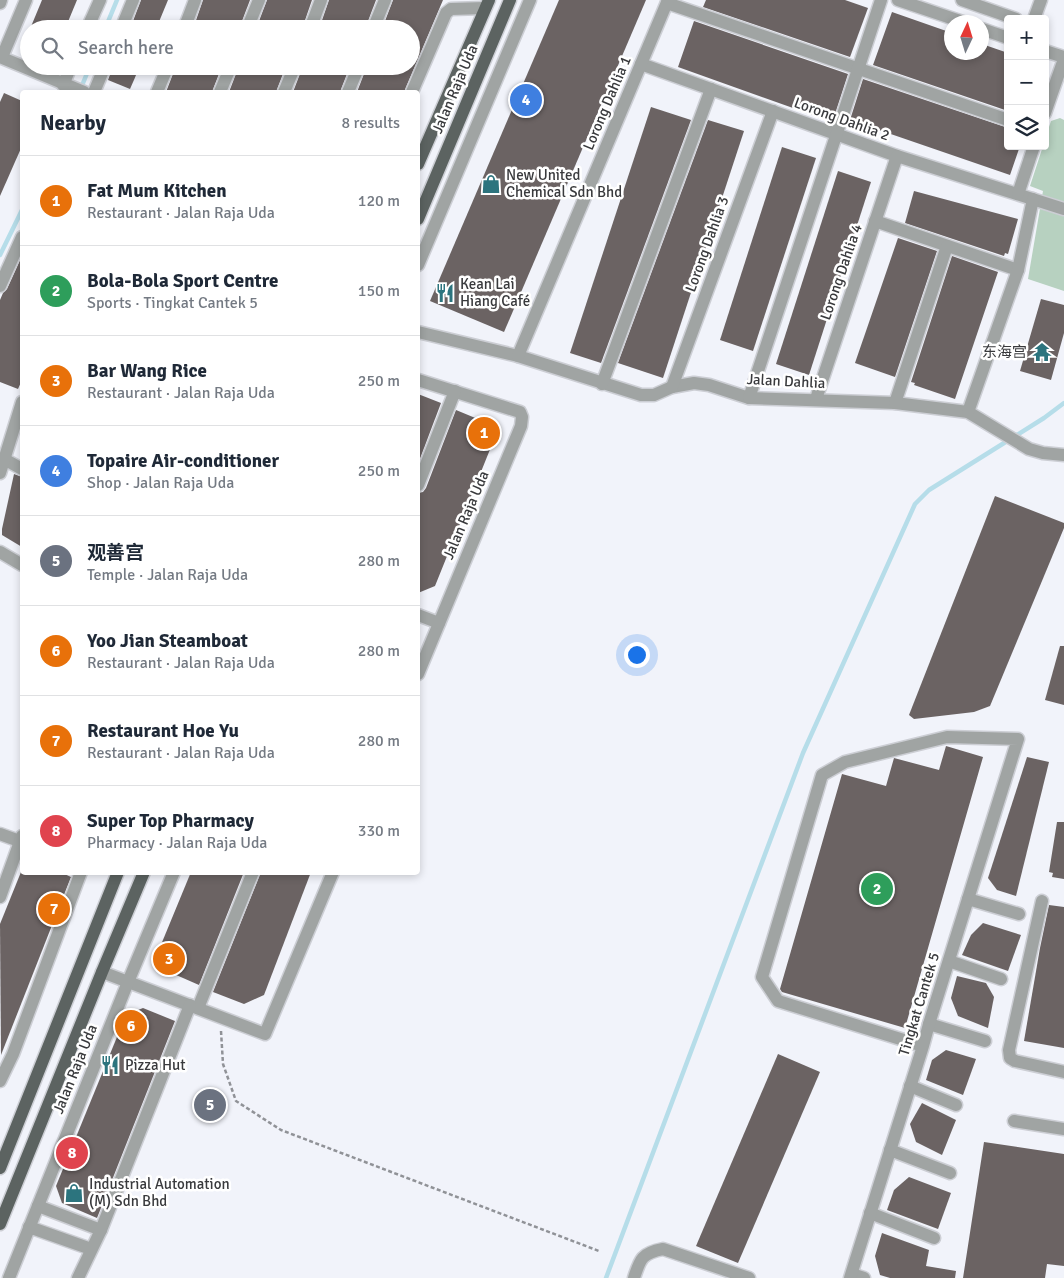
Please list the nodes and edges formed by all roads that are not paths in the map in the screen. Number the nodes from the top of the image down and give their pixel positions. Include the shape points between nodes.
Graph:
1 (26, 0) edge
2 (100, 0) edge
3 (133, 0) edge
4 (196, 0) edge
5 (259, 0) edge
6 (322, 0) edge
7 (385, 0) edge
8 (510, 0) edge
9 (530, 0) edge
10 (881, 0) edge
11 (898, 0) edge
12 (962, 0) edge
13 (1041, 0) edge
14 (667, 1) edge
15 (487, 4) edge
16 (1005, 15) edge
17 (1035, 15) edge
18 (944, 16) edge
19 (91, 20) edge
20 (125, 20) edge
21 (188, 20) edge
22 (251, 20) edge
23 (314, 20) edge
24 (377, 20) edge
25 (989, 31) edge
26 (1004, 37) edge
27 (1049, 52) edge
28 (1, 57) edge
29 (1064, 58) edge
30 (641, 64) junction
31 (20, 65) edge
32 (859, 68) junction
33 (420, 73) edge
34 (41, 75) edge
35 (69, 75) edge
36 (101, 75) edge
37 (164, 75) edge
38 (227, 75) edge
39 (291, 75) edge
40 (355, 75) edge
41 (419, 75) edge
42 (66, 86) junction
43 (711, 89) junction
44 (78, 90) edge
45 (95, 90) edge
46 (158, 90) edge
47 (221, 90) edge
48 (285, 90) edge
49 (349, 90) edge
50 (413, 90) edge
51 (1048, 105) edge
52 (773, 111) junction
53 (1004, 119) edge
54 (837, 134) junction
55 (1033, 150) edge
56 (897, 156) junction
57 (420, 159) edge
58 (1018, 194) junction
59 (1034, 199) junction
60 (1064, 209) edge
61 (420, 214) edge
62 (876, 220) junction
63 (20, 241) edge
64 (947, 246) junction
65 (420, 260) edge
66 (1018, 270) junction
67 (0, 286) edge
68 (420, 332) edge
69 (518, 356) junction
70 (420, 381) edge
71 (602, 384) junction
72 (672, 387) junction
73 (455, 391) junction
74 (749, 398) junction
75 (816, 399) junction
76 (896, 403) junction
77 (20, 408) edge
78 (968, 412) junction
79 (1064, 455) edge
80 (4, 459) junction
81 (20, 468) edge
82 (0, 473) edge
83 (420, 480) edge
84 (0, 552) edge
85 (20, 564) edge
86 (420, 616) edge
87 (439, 623) junction
88 (420, 669) edge
89 (0, 834) edge
90 (20, 839) edge
91 (20, 845) edge
92 (80, 875) edge
93 (117, 875) edge
94 (143, 875) edge
95 (173, 875) edge
96 (252, 875) edge
97 (332, 875) edge
98 (0, 897) edge
99 (968, 899) junction
100 (1042, 901) dead end
101 (1019, 914) dead end
102 (949, 961) junction
103 (102, 972) junction
104 (1002, 979) dead end
105 (128, 982) junction
106 (194, 1007) junction
107 (930, 1024) junction
108 (985, 1041) dead end
109 (923, 1046) junction
110 (6, 1056) edge
111 (1064, 1072) edge
112 (0, 1081) edge
113 (910, 1086) junction
114 (956, 1105) dead end
115 (1014, 1121) dead end
116 (1064, 1129) edge
117 (5, 1144) edge
118 (890, 1150) junction
119 (0, 1168) edge
120 (950, 1173) dead end
121 (38, 1206) junction
122 (870, 1213) junction
123 (1, 1218) edge
124 (29, 1226) junction
125 (101, 1230) junction
126 (934, 1238) dead end
127 (91, 1249) junction
128 (855, 1276) edge
129 (9, 1278) edge
130 (78, 1278) edge
131 (634, 1278) edge
132 (750, 1278) edge

1 - 28 street
2 - 19 street
3 - 20 street
4 - 21 street
5 - 22 street
6 - 23 street
7 - 24 street
8 - 61 main road, Jalan Raja Uda
9 - 65 street
10 - 32 street
11 - 18 street
12 - 16 street
13 - 17 street
14 - 30 street, Lorong Dahlia 1
14 - 32 street
15 - 33 street via 451,9 446,13
15 - 57 main road, Jalan Raja Uda
25 - 26 street
27 - 29 street
28 - 31 street
29 - 51 street
30 - 43 street, Lorong Dahlia 2
30 - 69 street, Lorong Dahlia 1
32 - 53 street
32 - 54 street
34 - 42 street
35 - 42 street
36 - 45 street
37 - 46 street
38 - 47 street
39 - 48 street
40 - 49 street
41 - 50 street
42 - 44 street
43 - 52 street, Lorong Dahlia 2
43 - 71 street
52 - 54 street, Lorong Dahlia 2
52 - 72 street, Lorong Dahlia 3
54 - 56 street, Lorong Dahlia 2
54 - 74 street
55 - 58 street
56 - 58 street, Lorong Dahlia 2
56 - 62 street, Lorong Dahlia 4
58 - 59 street, Lorong Dahlia 2
59 - 60 street, Lorong Dahlia 2
59 - 66 street
62 - 64 street
62 - 75 street, Lorong Dahlia 4
63 - 67 street
64 - 66 street
64 - 76 street
66 - 78 street
68 - 69 street, Jalan Dahlia
69 - 71 street, Jalan Dahlia
70 - 73 street, Jalan Raja Uda
71 - 72 street, Jalan Dahlia via 654,395
72 - 74 street, Jalan Dahlia via 694,383 709,385
73 - 83 street
73 - 87 street, Jalan Raja Uda via 520,412 522,418
74 - 75 street, Jalan Dahlia
75 - 76 street, Jalan Dahlia
76 - 78 street, Jalan Dahlia
77 - 80 street
78 - 79 street, Jalan Dahlia via 1029,449
80 - 81 street
80 - 82 street
84 - 85 street
86 - 87 street
87 - 88 street, Jalan Raja Uda
89 - 90 street
91 - 98 street
92 - 110 street
93 - 117 main road
94 - 103 main road, Jalan Raja Uda
95 - 105 street, Jalan Raja Uda
96 - 106 street
97 - 106 street via 265,1034
99 - 101 street
99 - 102 street, Tingkat Cantek 5
99 - 109 street, Tingkat Cantek 5 via 1018,739 946,737 845,762 822,775 762,978 778,1001
100 - 111 street via 1009,1050 1010,1058
102 - 104 street
102 - 107 street, Tingkat Cantek 5
103 - 105 street
103 - 123 main road, Jalan Raja Uda
105 - 106 street
105 - 121 street, Jalan Raja Uda
106 - 125 street
107 - 108 street
107 - 109 street, Tingkat Cantek 5
109 - 113 street, Tingkat Cantek 5
110 - 112 street
113 - 114 street
113 - 118 street, Tingkat Cantek 5
115 - 116 street
117 - 119 main road
118 - 120 street
118 - 122 street, Tingkat Cantek 5
121 - 124 street, Jalan Raja Uda
121 - 125 street
122 - 126 street
122 - 128 street, Tingkat Cantek 5
124 - 127 street
124 - 129 street, Jalan Raja Uda
125 - 127 street
127 - 130 street
131 - 132 street via 639,1262 650,1251 663,1249

